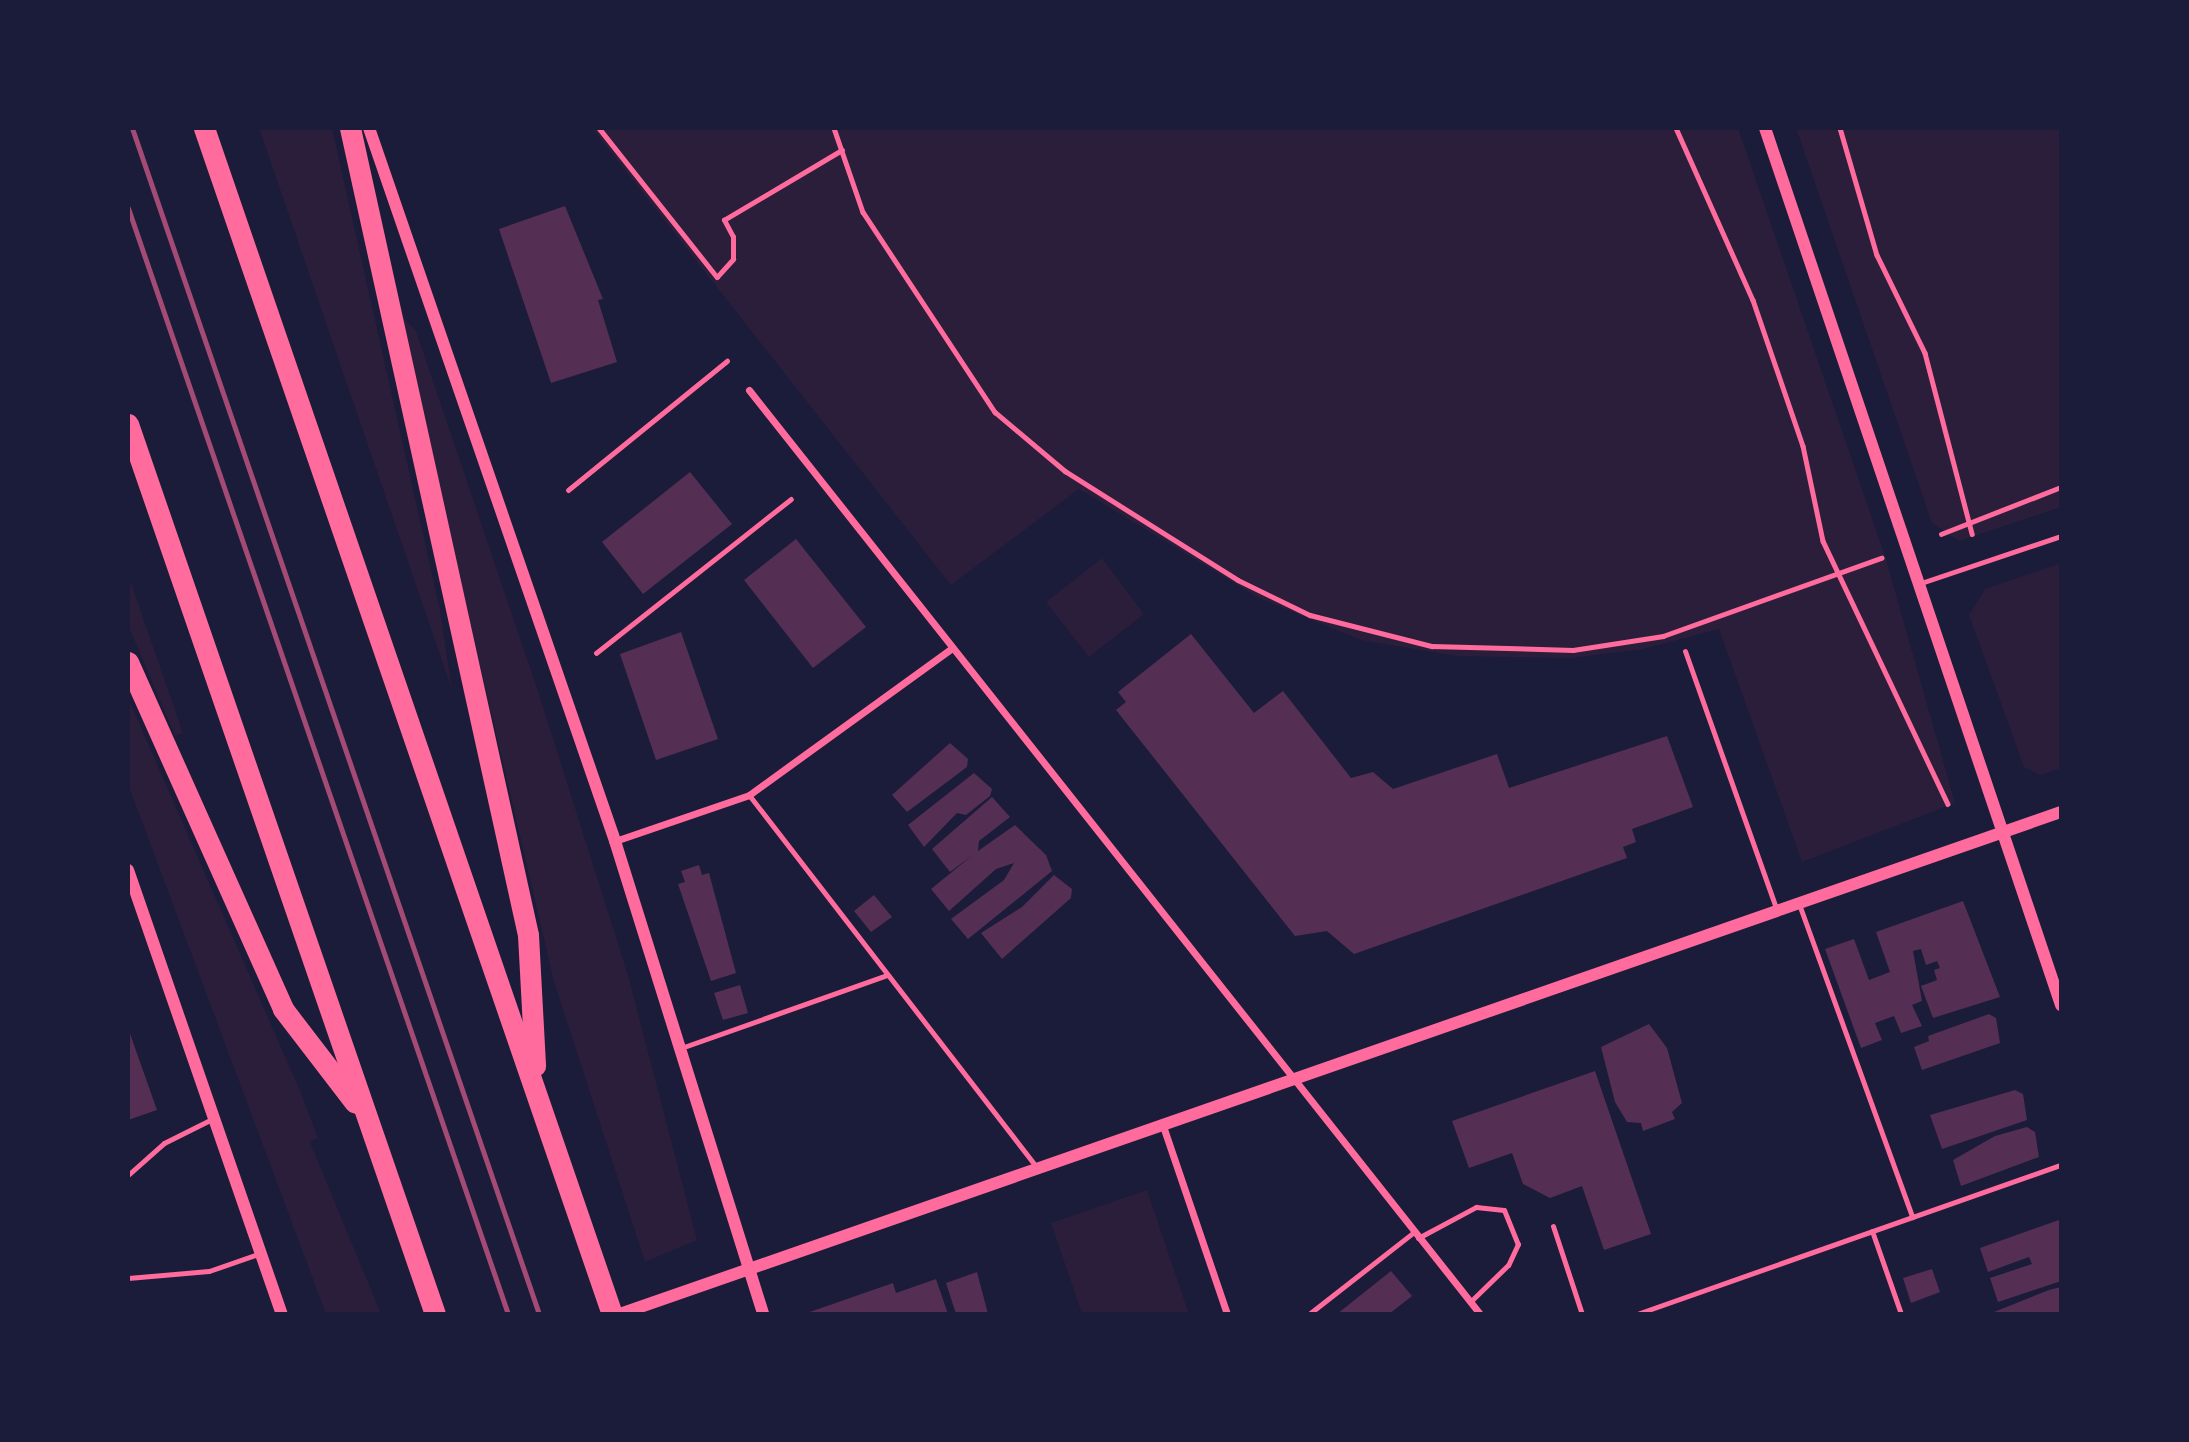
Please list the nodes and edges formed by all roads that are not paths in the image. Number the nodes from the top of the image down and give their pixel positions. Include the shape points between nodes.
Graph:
1 (204, 128) edge
2 (350, 128) edge
3 (369, 128) edge
4 (1765, 128) edge
5 (727, 361) dead end
6 (749, 390) dead end
7 (128, 424) edge
8 (568, 490) dead end
9 (2061, 536) edge
10 (1921, 583) junction
11 (952, 648) junction
12 (1685, 651) dead end
13 (128, 662) edge
14 (749, 795) junction
15 (2061, 812) edge
16 (2003, 833) junction
17 (615, 841) junction
18 (128, 870) edge
19 (1798, 903) junction
20 (1777, 911) junction
21 (887, 975) junction
22 (2061, 1005) edge
23 (681, 1048) junction
24 (1293, 1081) junction
25 (536, 1093) junction
26 (214, 1118) junction
27 (367, 1119) junction
28 (1163, 1126) junction
29 (2061, 1164) edge
30 (1038, 1169) junction
31 (128, 1175) edge
32 (1912, 1217) junction
33 (1553, 1226) dead end
34 (1872, 1231) junction
35 (1416, 1235) junction
36 (261, 1253) junction
37 (748, 1269) junction
38 (128, 1278) edge
39 (1470, 1302) junction
40 (282, 1314) edge
41 (435, 1314) edge
42 (612, 1314) edge
43 (620, 1314) edge
44 (763, 1314) edge
45 (1227, 1314) edge
46 (1309, 1314) edge
47 (1480, 1314) edge
48 (1582, 1314) edge
49 (1637, 1314) edge
50 (1901, 1314) edge

1 - 25 highway
2 - 25 highway via 528,935
3 - 17 street
4 - 10 street
5 - 8 lane
6 - 11 street
7 - 27 highway
9 - 10 lane
10 - 16 street
11 - 14 street
11 - 24 street
12 - 20 lane
13 - 27 highway via 283,1009
14 - 17 street
14 - 21 lane
15 - 16 street
16 - 19 street
16 - 22 street
17 - 23 street
18 - 26 street
19 - 20 street
19 - 32 lane
20 - 24 street
21 - 23 lane
21 - 30 lane
23 - 37 street
24 - 28 street
24 - 35 street
25 - 42 highway
26 - 31 lane via 164,1143
26 - 36 street
27 - 41 highway
28 - 30 street
28 - 45 street
29 - 32 lane
30 - 37 street
32 - 34 lane
33 - 48 lane
34 - 49 lane
34 - 50 lane
35 - 39 street
35 - 39 lane via 1476,1207 1504,1210 1518,1244 1508,1265
35 - 46 lane
36 - 38 lane via 209,1271
36 - 40 street
37 - 43 street
37 - 44 street
39 - 47 street

